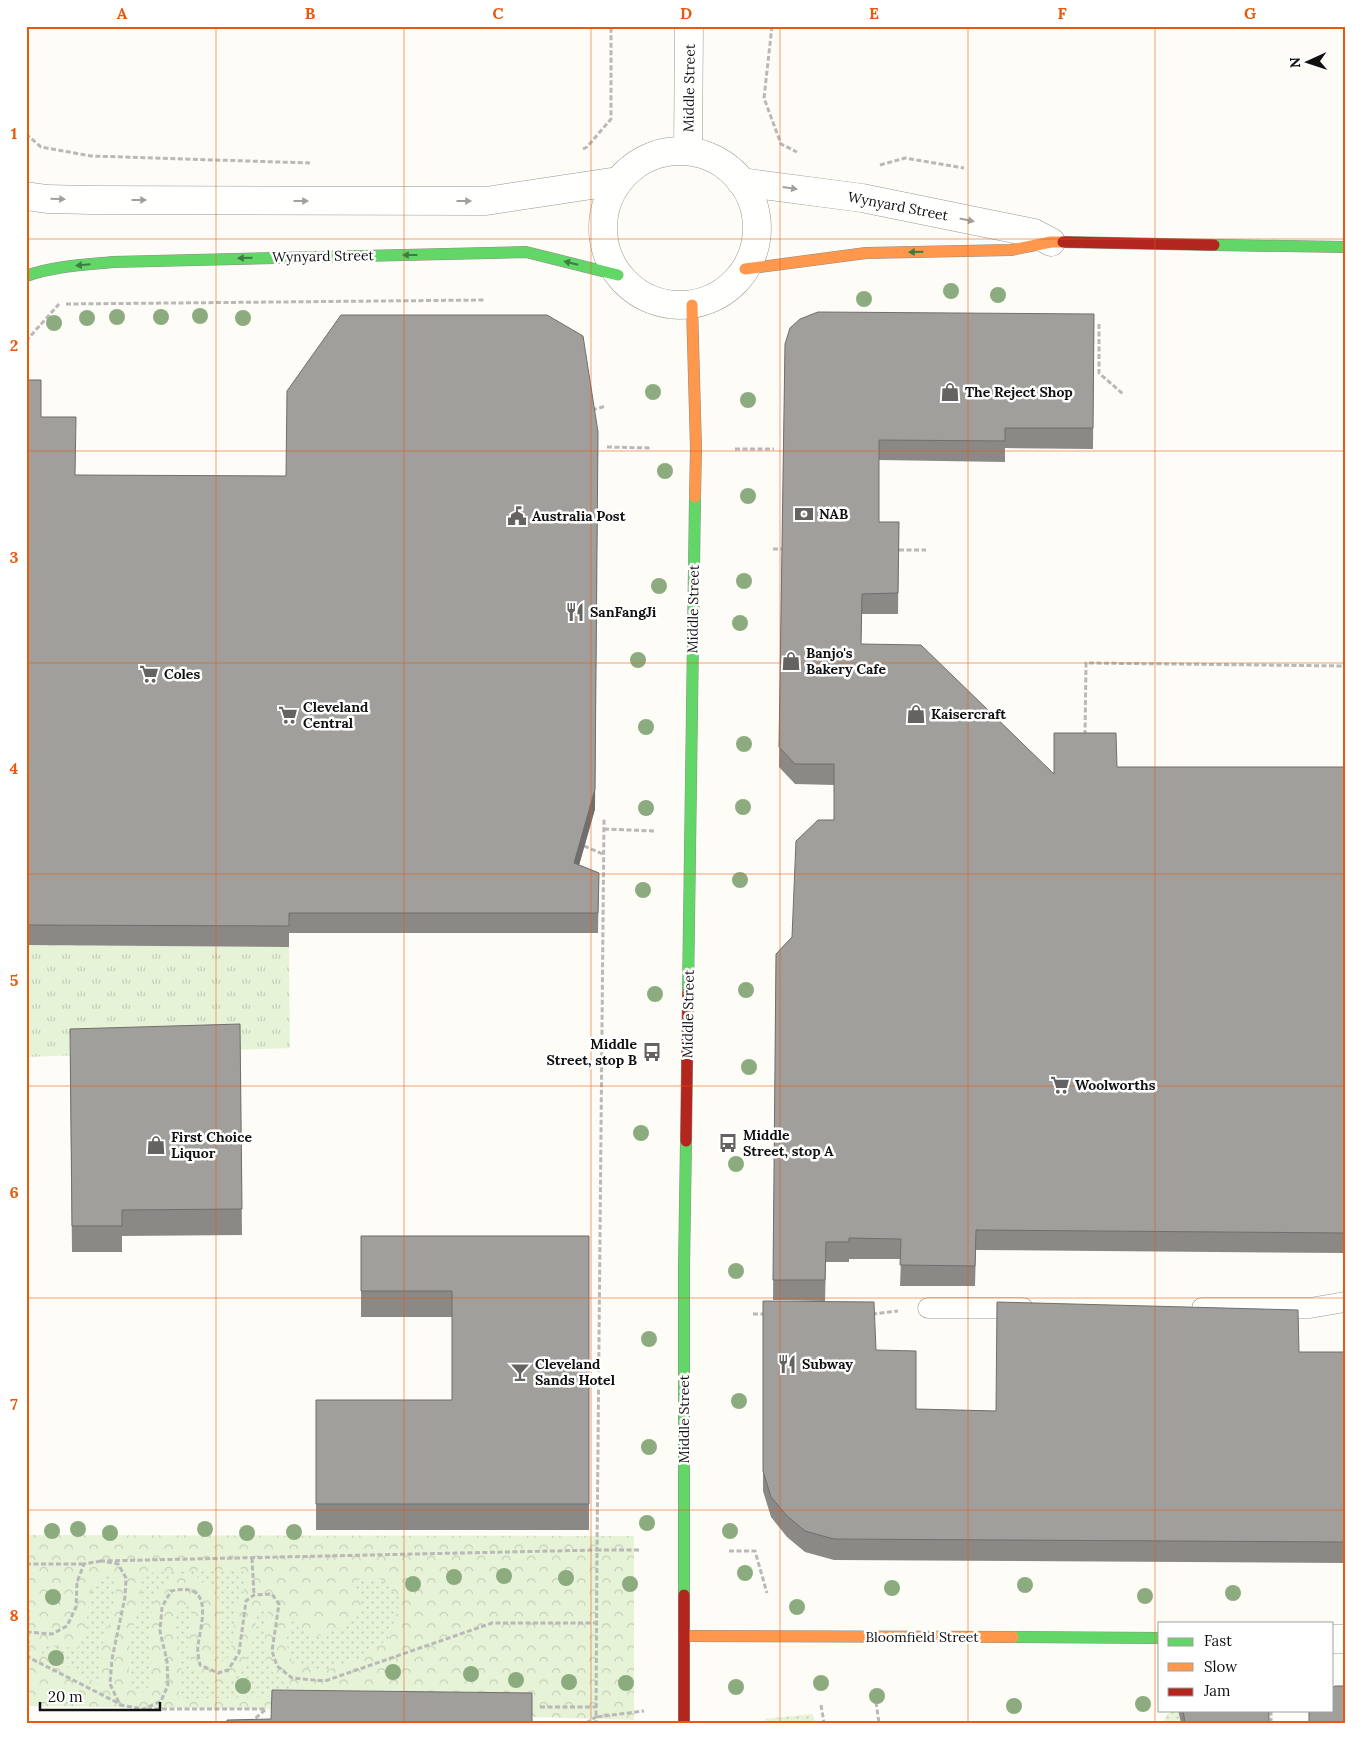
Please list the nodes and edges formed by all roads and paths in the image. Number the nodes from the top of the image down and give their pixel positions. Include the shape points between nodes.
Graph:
1 (611, 26) edge
2 (689, 26) edge
3 (772, 26) edge
4 (26, 134) edge
5 (579, 150) dead end
6 (688, 151) junction
7 (803, 155) dead end
8 (316, 163) dead end
9 (872, 167) dead end
10 (964, 168) dead end
11 (618, 181) junction
12 (741, 182) junction
13 (26, 196) edge
14 (1052, 242) junction
15 (1345, 247) edge
16 (745, 269) junction
17 (618, 275) junction
18 (26, 276) edge
19 (485, 300) dead end
20 (692, 305) junction
21 (1099, 324) dead end
22 (26, 341) edge
23 (1123, 394) dead end
24 (606, 406) dead end
25 (591, 410) edge
26 (607, 448) dead end
27 (652, 448) dead end
28 (735, 449) dead end
29 (774, 449) dead end
30 (773, 549) dead end
31 (782, 549) edge
32 (899, 550) edge
33 (926, 550) dead end
34 (1345, 666) edge
35 (1086, 736) edge
36 (604, 818) dead end
37 (604, 829) junction
38 (656, 831) dead end
39 (584, 846) edge
40 (604, 854) junction
41 (1345, 1302) edge
42 (928, 1308) joint
43 (1046, 1308) edge
44 (1182, 1308) edge
45 (754, 1314) dead end
46 (772, 1314) edge
47 (864, 1315) edge
48 (597, 1550) junction
49 (639, 1550) dead end
50 (729, 1551) dead end
51 (252, 1558) junction
52 (100, 1561) junction
53 (26, 1564) edge
54 (84, 1564) junction
55 (767, 1593) dead end
56 (254, 1595) junction
57 (26, 1610) edge
58 (596, 1623) junction
59 (28, 1632) junction
60 (684, 1636) junction
61 (1158, 1638) edge
62 (876, 1702) dead end
63 (120, 1704) junction
64 (820, 1705) dead end
65 (596, 1707) junction
66 (540, 1708) dead end
67 (144, 1709) junction
68 (644, 1711) dead end
69 (596, 1717) junction
70 (250, 1723) edge
71 (586, 1723) edge
72 (596, 1723) edge
73 (684, 1723) edge
74 (824, 1723) edge
75 (879, 1723) edge

1 - 5 path via 611,119 587,147
2 - 6 street, Middle Street
3 - 7 path via 764,98 781,144
4 - 8 path via 40,147 91,156
6 - 11 street via 661,153 637,163
6 - 12 street via 709,156 727,166
9 - 10 path via 905,158
13 -> 11 street via 90,200 486,201
11 - 17 street via 607,203 603,228 607,253
12 -> 14 street, Wynyard Street via 862,198 1034,233
12 - 16 street via 752,202 757,225 754,248
14 - 15 street, Wynyard Street
14 -> 16 street, Wynyard Street via 1011,250 866,253
16 - 20 street via 731,286 713,298
17 -> 18 street, Wynyard Street via 526,252 113,262 61,267
17 - 20 street via 632,289 651,300 671,305
19 - 22 path via 59,304
20 - 60 street, Middle Street via 696,449 684,1278
21 - 23 path via 1099,373
24 - 25 path
26 - 27 path
28 - 29 path
30 - 31 path
32 - 33 path
34 - 35 path via 1086,663
36 - 37 path
37 - 38 path
37 - 40 path
39 - 40 path
40 - 48 path
41 - 44 lane via 1310,1308
42 - 43 lane
42 - 47 path
45 - 46 path
48 - 49 path
48 - 51 path
48 - 58 path
50 - 55 path via 755,1551
51 - 52 path
51 - 56 path
52 - 54 path
52 - 63 path via 118,1564 126,1578 110,1684
53 - 54 path
54 - 59 path via 77,1582 76,1607 67,1626 52,1634
56 - 58 path via 272,1594 279,1604 272,1652 276,1666 292,1678 325,1681 492,1623
56 - 67 path via 246,1601 239,1653 228,1670 218,1673 200,1665 198,1648 203,1605 196,1594 184,1588 171,1591 162,1607 160,1631 167,1661 168,1685 161,1701
57 - 59 path
58 - 65 path
59 - 63 path via 28,1656
60 - 61 street, Bloomfield Street
60 - 73 street, Middle Street
62 - 75 path
63 - 67 path
64 - 74 path
65 - 66 path
65 - 69 path
67 - 70 path via 266,1709
68 - 69 path
69 - 71 path
69 - 72 path

